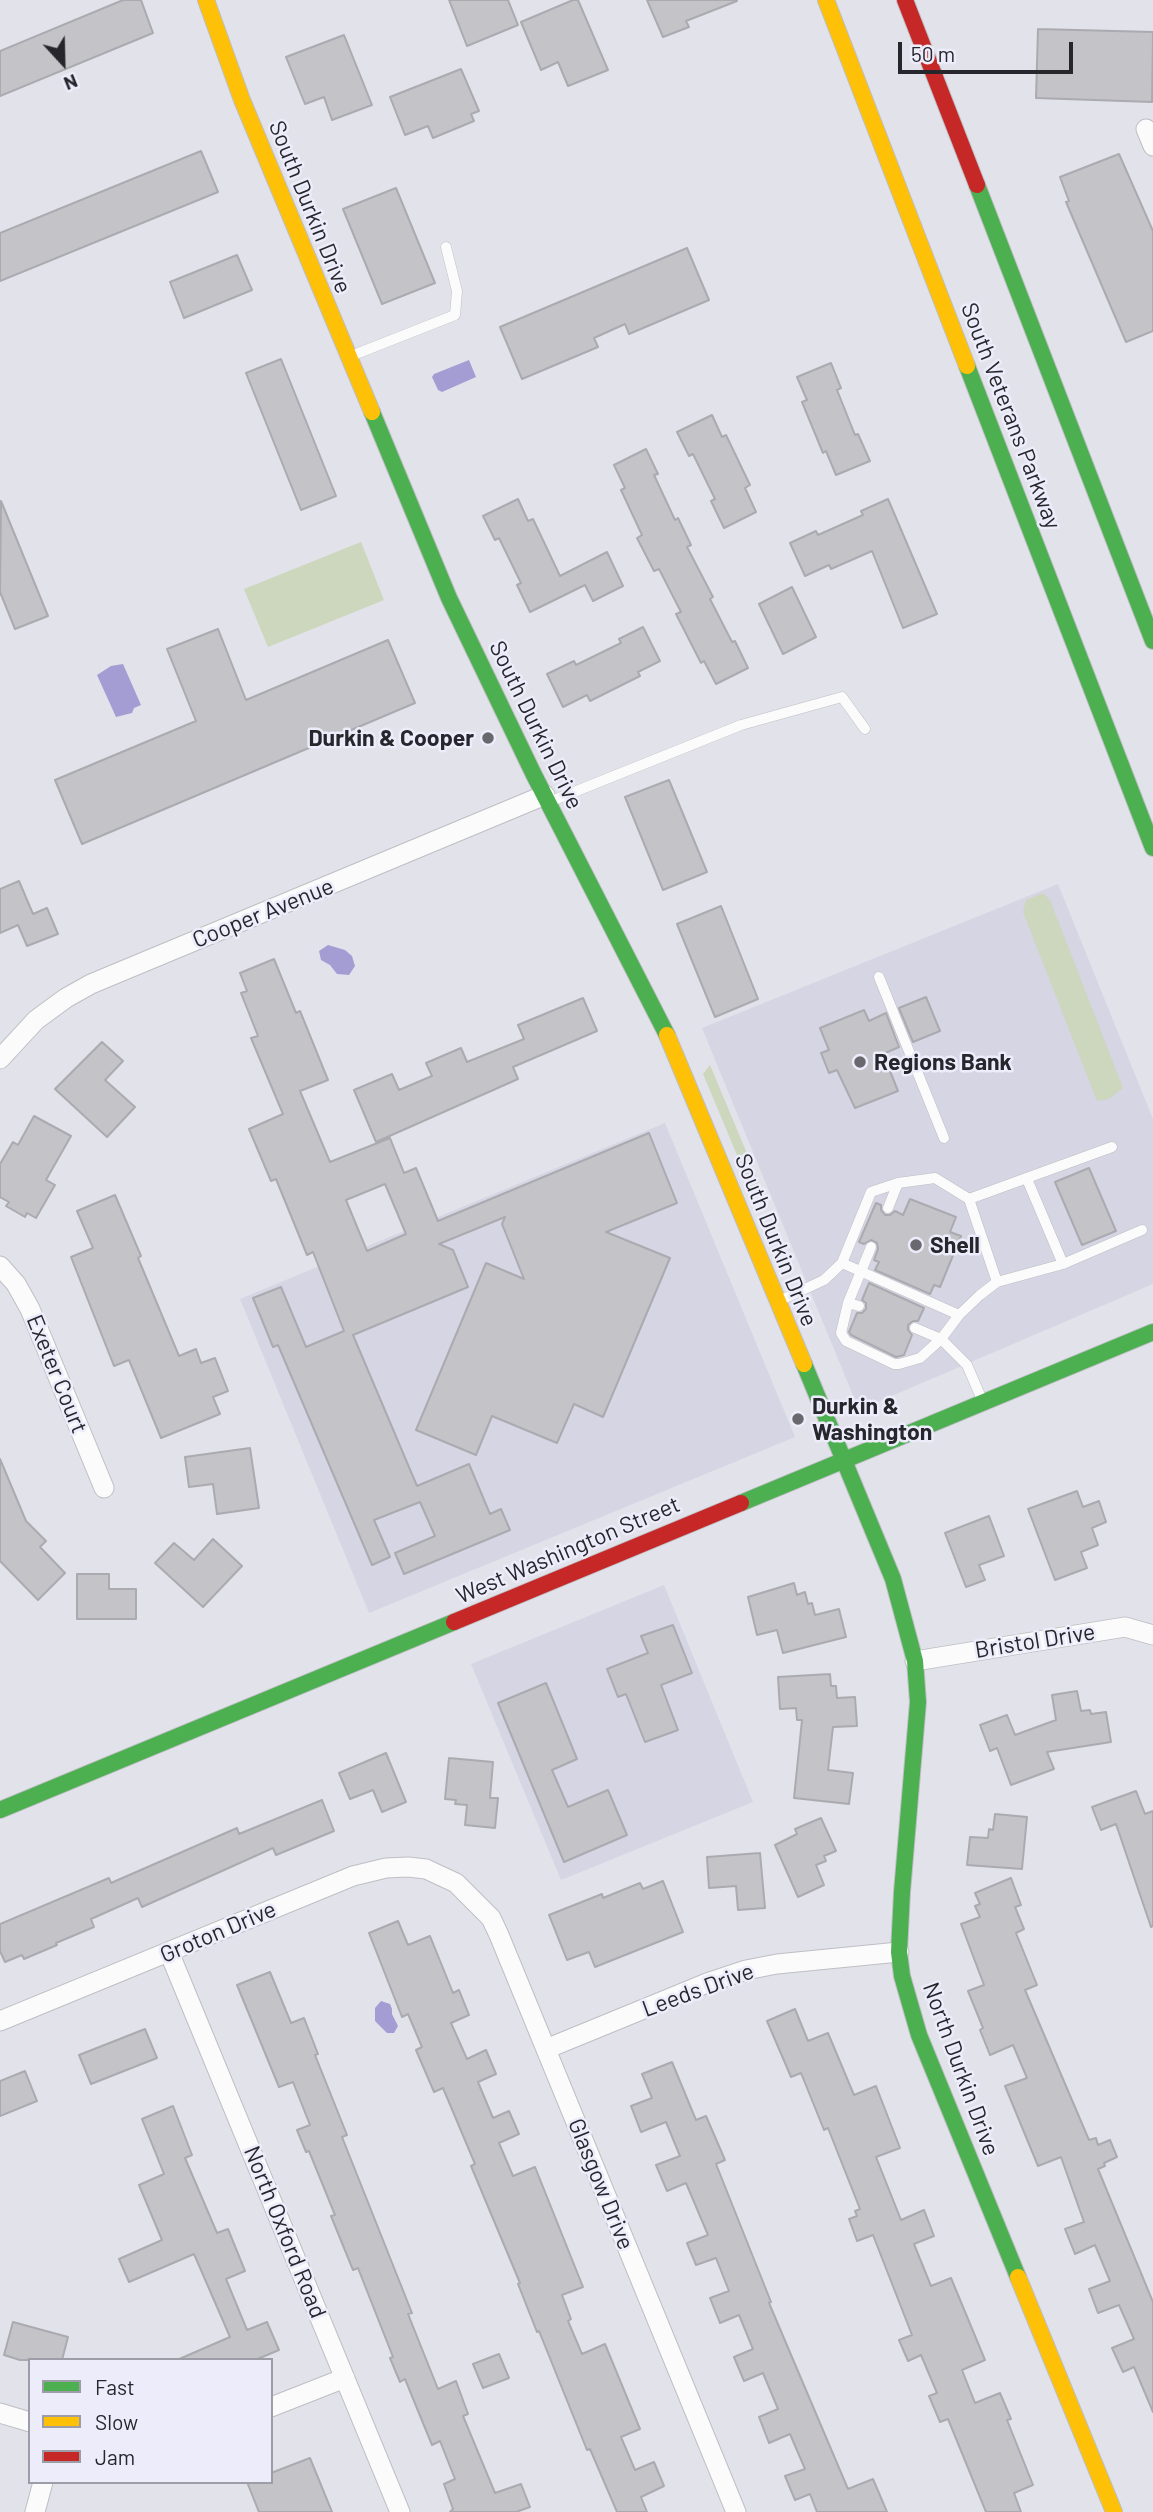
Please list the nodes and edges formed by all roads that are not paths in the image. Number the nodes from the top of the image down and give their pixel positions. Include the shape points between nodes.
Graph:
1 (206, 0) edge
2 (825, 0) edge
3 (905, 0) edge
4 (446, 247) dead end
5 (348, 358) junction
6 (1065, 618) junction
7 (1153, 641) edge
8 (865, 729) dead end
9 (1141, 772) dead end
10 (547, 799) junction
11 (1153, 848) edge
12 (880, 977) dead end
13 (0, 1059) edge
14 (944, 1138) dead end
15 (1112, 1147) dead end
16 (1027, 1179) junction
17 (898, 1183) junction
18 (970, 1199) junction
19 (888, 1208) dead end
20 (1142, 1230) dead end
21 (871, 1247) dead end
22 (842, 1263) junction
23 (1062, 1264) junction
24 (0, 1266) edge
25 (861, 1270) junction
26 (997, 1282) junction
27 (777, 1301) junction
28 (848, 1303) junction
29 (859, 1306) dead end
30 (959, 1315) junction
31 (915, 1328) dead end
32 (1153, 1332) edge
33 (941, 1339) junction
34 (983, 1402) junction
35 (843, 1462) junction
36 (104, 1488) dead end
37 (1153, 1634) edge
38 (915, 1661) junction
39 (0, 1810) edge
40 (441, 1875) joint
41 (169, 1952) junction
42 (899, 1952) junction
43 (0, 2021) edge
44 (546, 2049) junction
45 (345, 2378) junction
46 (273, 2406) edge
47 (0, 2413) edge
48 (28, 2421) edge
49 (42, 2484) edge
50 (34, 2512) edge
51 (400, 2512) edge
52 (736, 2512) edge
53 (1114, 2512) edge

1 - 5 main road, South Durkin Drive
2 - 6 main road, South Veterans Parkway
3 - 7 main road
4 - 5 lane via 457,291 455,315
5 - 10 main road, South Durkin Drive via 449,598
6 - 9 main road
6 - 11 main road, South Veterans Parkway
8 - 10 lane via 842,697 741,725
10 - 13 street, Cooper Avenue via 91,984 36,1020
10 - 27 main road, South Durkin Drive via 661,1021
12 - 14 lane
15 - 16 lane
16 - 18 lane
16 - 23 lane
17 - 18 lane via 935,1178
17 - 19 lane
17 - 22 lane via 871,1192
18 - 26 lane
20 - 23 lane
21 - 25 lane
22 - 25 lane
22 - 27 lane via 824,1280
23 - 26 lane
24 - 36 street, Exeter Court via 30,1309
25 - 28 lane
25 - 30 lane
26 - 30 lane
27 - 35 main road, South Durkin Drive
28 - 29 lane
28 - 33 lane via 841,1333 846,1341 894,1364 920,1358
30 - 33 lane
31 - 33 lane
32 - 34 main road, West Washington Street
33 - 34 lane via 967,1365
34 - 35 main road, West Washington Street
35 - 38 main road, North Durkin Drive via 893,1579
35 - 39 main road, West Washington Street
37 - 38 street, Bristol Drive via 1125,1627
38 - 42 main road, North Durkin Drive via 918,1702
40 - 41 street, Groton Drive via 408,1867 353,1876
40 - 44 street, Glasgow Drive via 462,1888 491,1919
41 - 43 street, Groton Drive
41 - 45 street, North Oxford Road
42 - 44 street, Leeds Drive via 746,1970
42 - 53 main road, North Durkin Drive via 919,2035
44 - 52 street, Glasgow Drive
45 - 46 street
45 - 51 street, North Oxford Road
47 - 48 street
49 - 50 street

